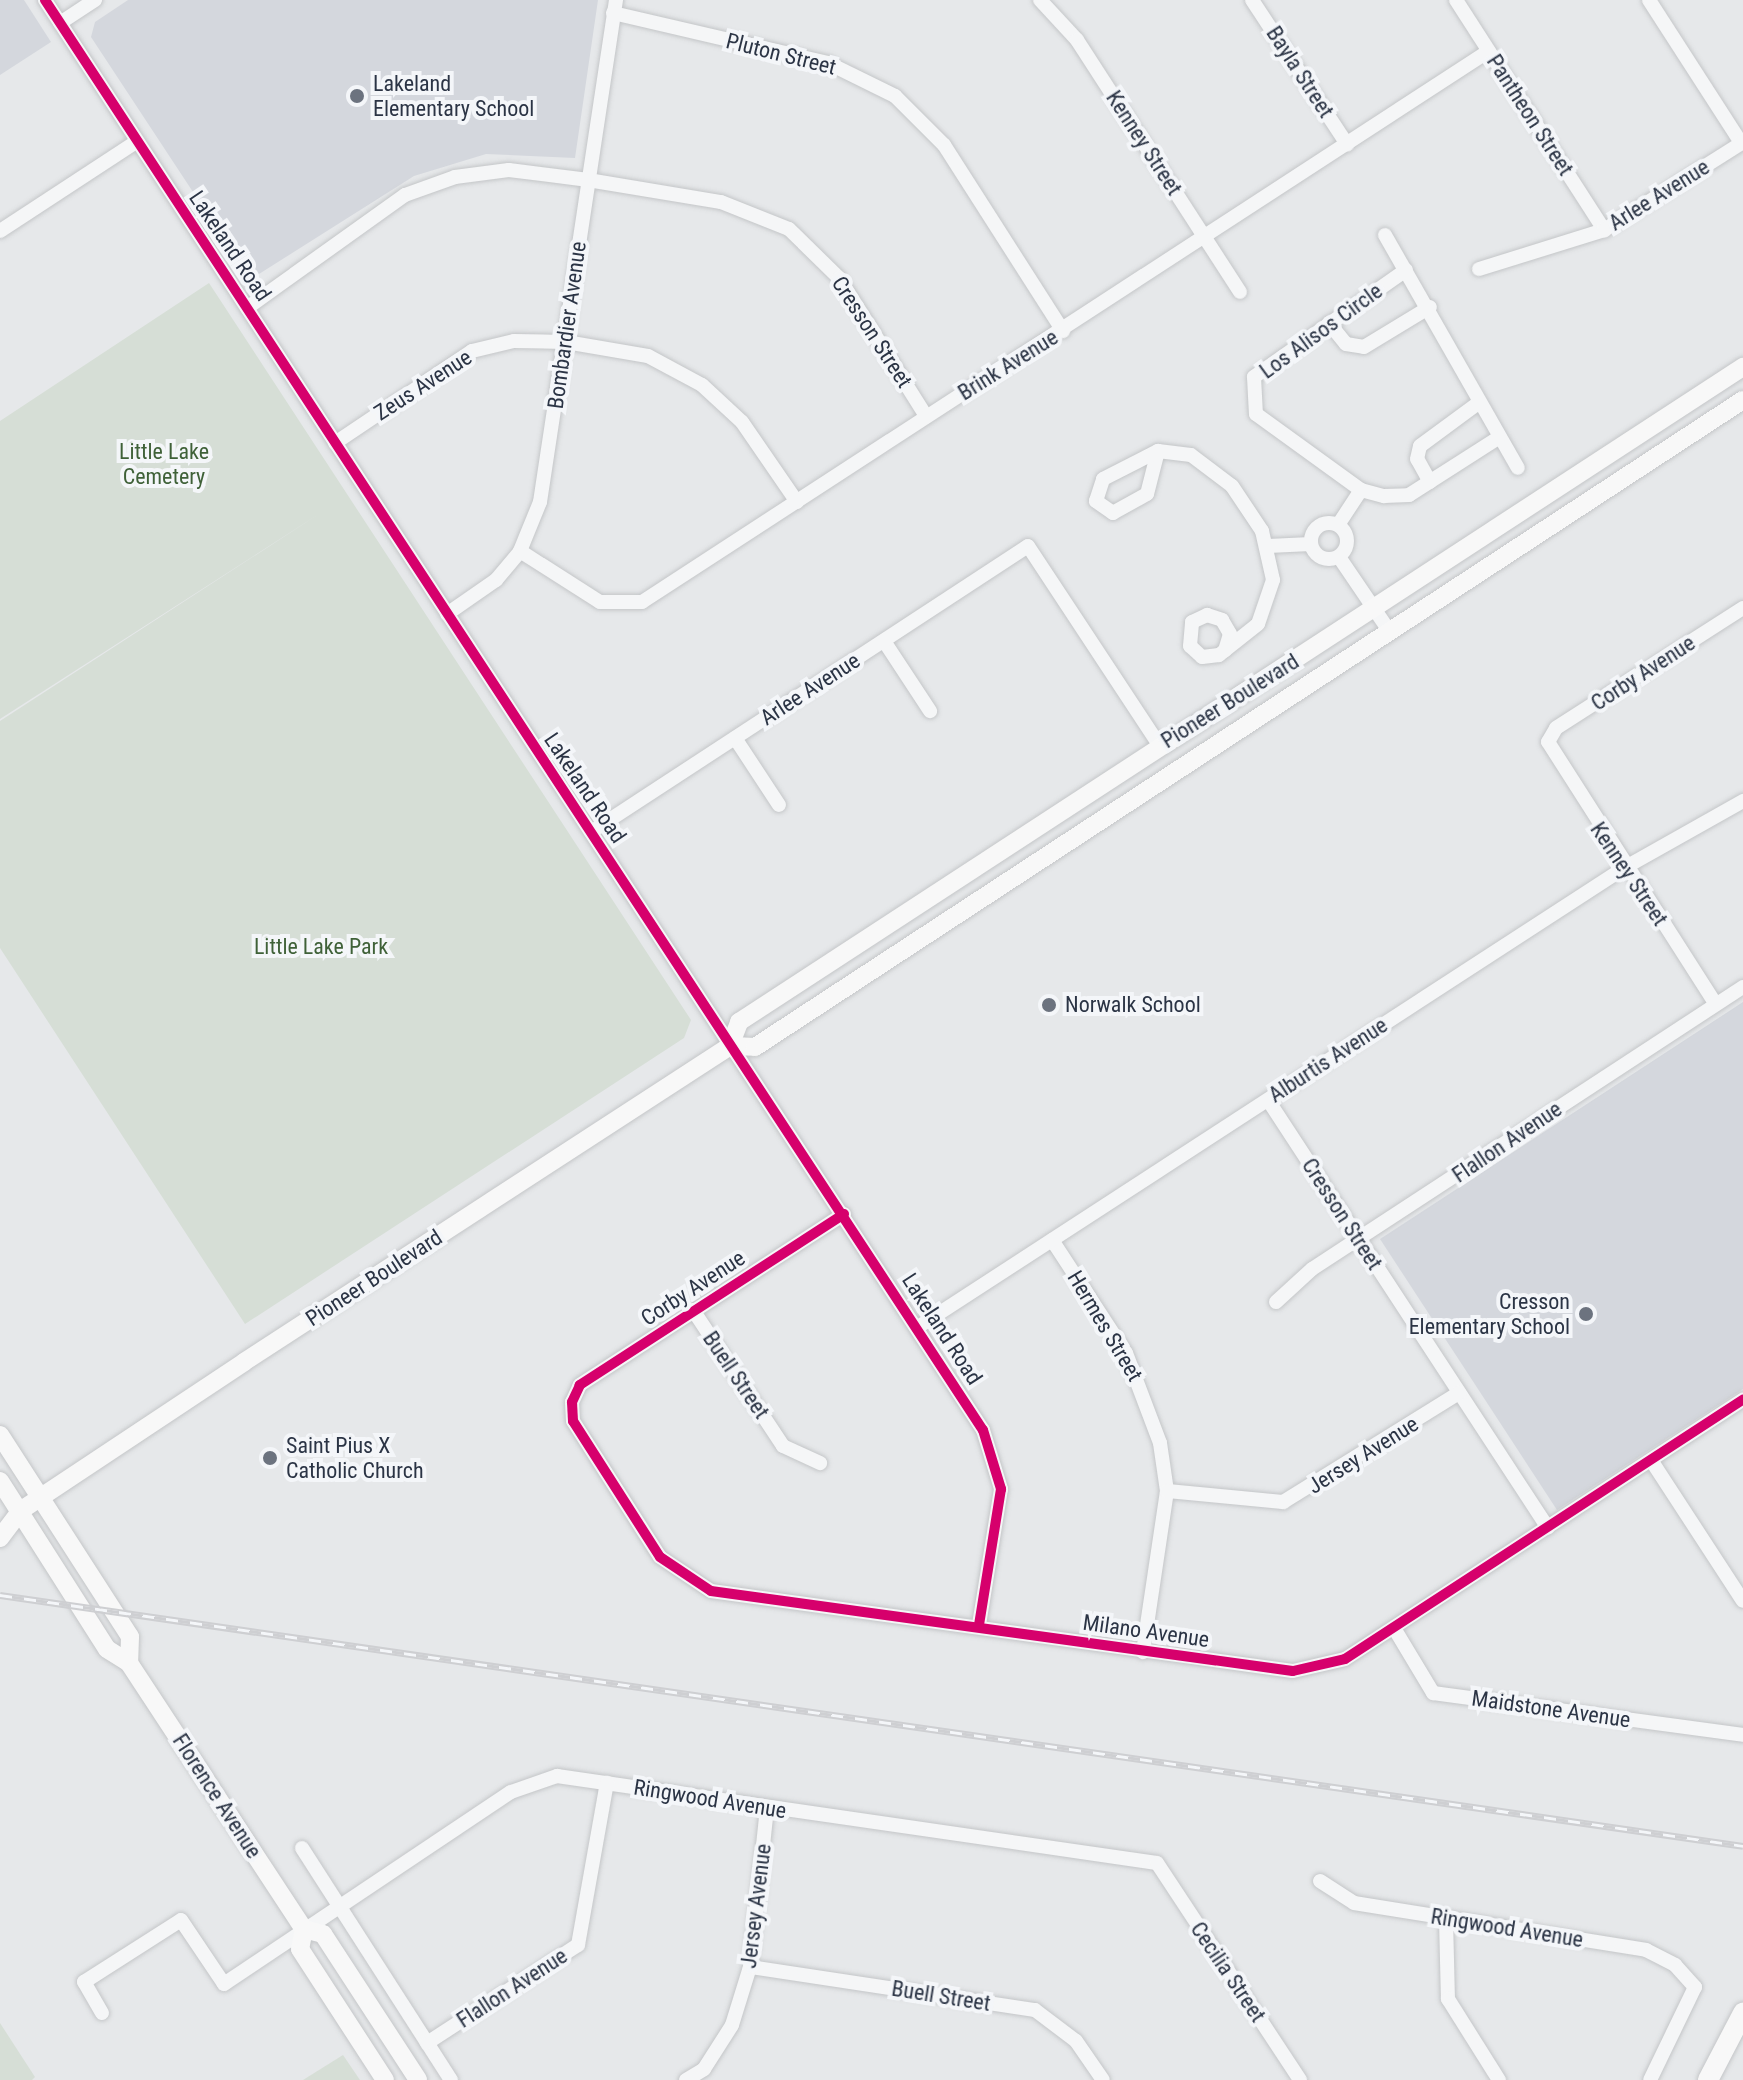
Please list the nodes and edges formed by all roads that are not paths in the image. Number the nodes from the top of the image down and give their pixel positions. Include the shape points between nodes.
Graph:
1 (45, 0) edge
2 (95, 0) edge
3 (1040, 0) edge
4 (1252, 0) edge
5 (1456, 0) edge
6 (1649, 0) edge
7 (614, 7) edge
8 (60, 23) junction
9 (1489, 51) junction
10 (136, 142) junction
11 (1742, 142) edge
12 (1347, 144) junction
13 (588, 180) junction
14 (1604, 230) junction
15 (0, 231) edge
16 (1385, 235) dead end
17 (1206, 238) junction
18 (1479, 269) dead end
19 (1406, 270) junction
20 (1240, 292) dead end
21 (1430, 307) junction
22 (247, 308) junction
23 (1329, 323) junction
24 (1063, 331) junction
25 (566, 342) junction
26 (1743, 367) edge
27 (1743, 400) edge
28 (1477, 404) junction
29 (926, 416) junction
30 (1498, 438) junction
31 (335, 443) junction
32 (1158, 451) junction
33 (1518, 468) dead end
34 (1430, 482) junction
35 (1361, 490) junction
36 (797, 502) junction
37 (1338, 525) junction
38 (1311, 544) junction
39 (1268, 546) junction
40 (520, 551) junction
41 (1339, 557) junction
42 (1743, 608) edge
43 (1374, 609) junction
44 (447, 614) junction
45 (1388, 629) junction
46 (884, 641) junction
47 (1225, 650) dead end
48 (930, 711) dead end
49 (735, 738) junction
50 (1548, 742) joint
51 (1160, 746) junction
52 (1743, 801) edge
53 (779, 805) dead end
54 (591, 832) junction
55 (1624, 868) junction
56 (1743, 987) edge
57 (1715, 1003) junction
58 (730, 1046) junction
59 (1268, 1100) junction
60 (844, 1214) junction
61 (1052, 1240) junction
62 (1359, 1240) junction
63 (1276, 1302) dead end
64 (693, 1310) junction
65 (918, 1327) junction
66 (1459, 1393) junction
67 (1743, 1400) edge
68 (572, 1402) joint
69 (0, 1435) edge
70 (1651, 1460) junction
71 (820, 1463) dead end
72 (0, 1481) edge
73 (1167, 1491) junction
74 (41, 1498) junction
75 (20, 1511) junction
76 (0, 1514) edge
77 (1548, 1528) junction
78 (0, 1538) edge
79 (1743, 1601) edge
80 (979, 1625) junction
81 (1394, 1628) junction
82 (1143, 1652) junction
83 (129, 1663) junction
84 (1743, 1735) edge
85 (607, 1783) junction
86 (767, 1808) junction
87 (302, 1848) dead end
88 (1157, 1863) joint
89 (1320, 1881) dead end
90 (339, 1905) junction
91 (1446, 1919) junction
92 (304, 1929) junction
93 (750, 1967) junction
94 (102, 2013) dead end
95 (1743, 2013) edge
96 (427, 2043) junction
97 (385, 2080) edge
98 (418, 2080) edge
99 (451, 2080) edge
100 (686, 2080) edge
101 (1103, 2080) edge
102 (1300, 2080) edge
103 (1499, 2080) edge
104 (1650, 2080) edge
105 (1708, 2080) edge

1 - 8 street, Lakeland Road
2 - 8 street
3 - 17 street, Kenney Street via 1077,40
4 - 12 street, Bayla Street
5 - 9 street, Pantheon Street
6 - 11 street
7 - 13 street, Bombardier Avenue
7 - 24 street, Pluton Street via 828,63 895,96 944,145
8 - 10 street, Lakeland Road
9 - 12 street, Brink Avenue
9 - 14 street, Pantheon Street
10 - 15 street
10 - 22 street, Lakeland Road
11 - 14 street, Arlee Avenue
12 - 17 street, Brink Avenue
13 - 22 street, Cresson Street via 509,170 405,195
13 - 25 street, Bombardier Avenue
13 - 29 street, Cresson Street via 721,202 789,229 839,278
14 - 18 street, Arlee Avenue
16 - 19 street, Los Alisos Circle
17 - 20 street, Kenney Street
17 - 24 street, Brink Avenue
19 - 21 street, Los Alisos Circle
19 - 23 street, Los Alisos Circle
21 - 23 street via 1364,347 1346,344
21 - 28 street, Los Alisos Circle
22 - 31 street, Lakeland Road
23 - 35 street, Los Alisos Circle via 1254,377 1250,402 1268,424
24 - 29 street, Brink Avenue
25 - 31 street, Zeus Avenue via 514,341 472,351
25 - 36 street, Zeus Avenue via 648,356 702,385 742,422
25 - 40 street, Bombardier Avenue via 540,502
26 - 43 main road, Pioneer Boulevard
27 - 45 main road, Pioneer Boulevard
28 - 30 street, Los Alisos Circle
28 - 34 street via 1420,446 1417,459
29 - 36 street, Brink Avenue
30 - 33 street, Los Alisos Circle
30 - 34 street, Los Alisos Circle
31 - 44 street, Lakeland Road
32 - 32 street via 1147,494 1118,512 1100,507 1095,492 1103,479
32 - 39 street via 1183,451 1223,477
34 - 35 street, Los Alisos Circle via 1409,495
35 - 37 street
36 - 40 street, Brink Avenue via 642,602 618,608
37 - 38 street via 1313,531
37 - 41 street via 1347,547
38 - 39 street
38 - 41 street via 1317,555
39 - 47 street via 1267,609
40 - 44 street, Bombardier Avenue via 496,580
41 - 43 street
42 - 50 street, Corby Avenue via 1556,728
43 - 45 street
43 - 51 main road, Pioneer Boulevard
44 - 54 street, Lakeland Road
45 - 58 main road, Pioneer Boulevard via 755,1047
46 - 48 street
46 - 49 street, Arlee Avenue
46 - 51 street, Arlee Avenue via 1028,546
49 - 53 street
49 - 54 street, Arlee Avenue
50 - 55 street, Kenney Street
51 - 58 main road, Pioneer Boulevard via 739,1022
52 - 55 street, Alburtis Avenue
54 - 58 street, Lakeland Road
55 - 57 street, Kenney Street
55 - 59 street, Alburtis Avenue
56 - 57 street, Flallon Avenue
57 - 62 street, Flallon Avenue
58 - 60 street, Lakeland Road
58 - 74 main road, Pioneer Boulevard
59 - 61 street, Alburtis Avenue
59 - 62 street, Cresson Street
60 - 64 street, Corby Avenue
60 - 65 street, Lakeland Road
61 - 65 street, Alburtis Avenue
61 - 73 street, Hermes Street via 1149,1402
62 - 63 street, Flallon Avenue
62 - 66 street, Cresson Street
64 - 68 street, Corby Avenue via 580,1385
64 - 71 street, Buell Street via 783,1446
65 - 80 street, Lakeland Road via 996,1460 1001,1489
66 - 73 street, Jersey Avenue via 1283,1502
66 - 77 street, Cresson Street
67 - 70 street, Milano Avenue
68 - 80 street, Milano Avenue via 573,1421 660,1557 681,1577 711,1591
69 - 74 main road, Florence Avenue
70 - 77 street, Milano Avenue
70 - 79 street
72 - 75 main road, Florence Avenue
73 - 82 street, Hermes Street
74 - 75 main road, Pioneer Boulevard
74 - 83 main road, Florence Avenue via 130,1637
75 - 76 main road, Pioneer Boulevard
75 - 78 main road, Pioneer Boulevard
75 - 83 main road, Florence Avenue via 107,1649
77 - 81 street, Milano Avenue
80 - 82 street, Milano Avenue
81 - 82 street, Milano Avenue via 1345,1659 1293,1671
81 - 84 street, Maidstone Avenue via 1433,1693
83 - 92 main road, Florence Avenue
85 - 86 street, Ringwood Avenue
85 - 90 street, Ringwood Avenue via 557,1776 511,1792
85 - 96 street, Flallon Avenue via 578,1945
86 - 88 street, Ringwood Avenue
86 - 93 street, Jersey Avenue
87 - 90 street
88 - 102 street, Cecilia Street
89 - 91 street, Ringwood Avenue via 1354,1903
90 - 92 street, Ringwood Avenue
90 - 96 street
91 - 103 street via 1448,1999
91 - 104 street, Ringwood Avenue via 1646,1950 1692,1977 1691,1999
92 - 94 street, Ringwood Avenue via 224,1984 181,1920 84,1982
92 - 97 main road, Florence Avenue via 300,1949
92 - 98 main road, Florence Avenue via 323,1934
93 - 100 street, Jersey Avenue via 732,2025 704,2069
93 - 101 street, Buell Street via 1035,2010 1076,2041
95 - 105 highway
96 - 99 street

